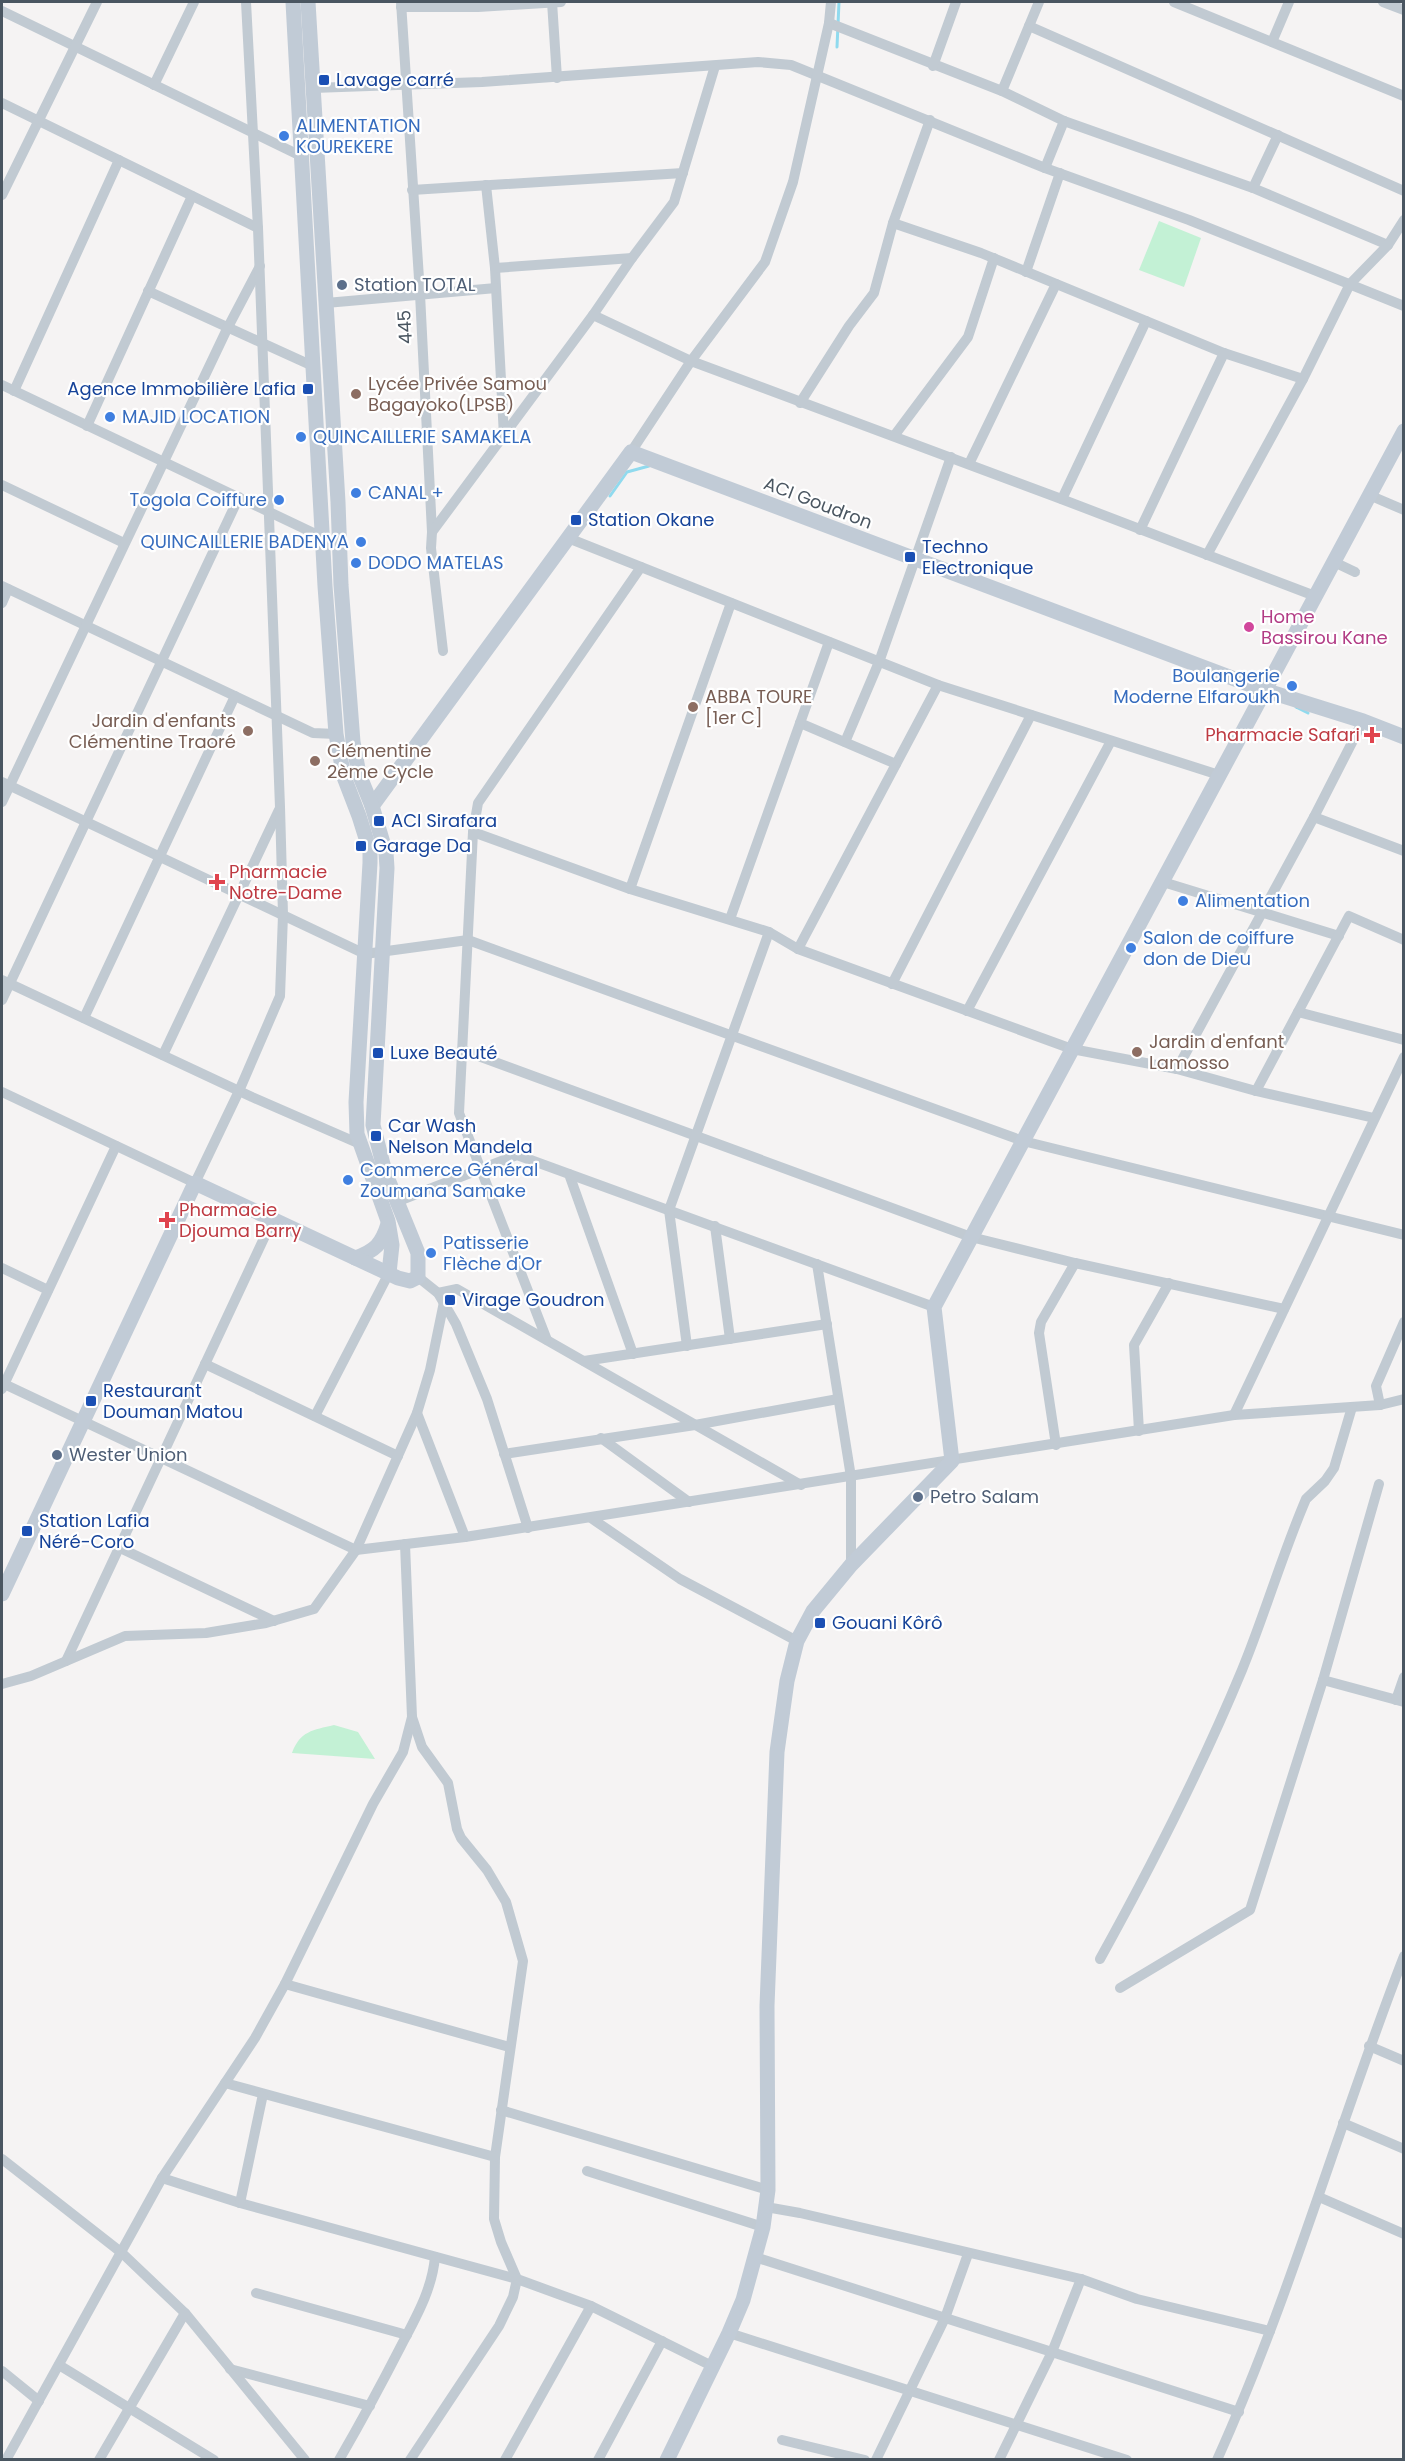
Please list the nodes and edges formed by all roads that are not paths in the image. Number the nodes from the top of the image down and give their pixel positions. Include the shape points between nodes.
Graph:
1 (97, 2) edge
2 (194, 2) edge
3 (246, 2) edge
4 (293, 2) edge
5 (308, 2) edge
6 (552, 2) edge
7 (561, 2) edge
8 (831, 2) edge
9 (956, 2) edge
10 (1039, 2) edge
11 (1174, 2) edge
12 (1289, 2) edge
13 (1383, 2) edge
14 (401, 4) edge
15 (478, 4) edge
16 (1404, 10) edge
17 (2, 11) edge
18 (830, 23) junction
19 (1029, 26) junction
20 (1272, 42) junction
21 (75, 46) junction
22 (715, 66) junction
23 (933, 66) junction
24 (818, 77) junction
25 (557, 78) junction
26 (154, 85) junction
27 (406, 85) junction
28 (312, 88) junction
29 (1002, 91) junction
30 (1404, 96) edge
31 (2, 103) edge
32 (930, 120) junction
33 (38, 121) junction
34 (1064, 121) junction
35 (254, 133) junction
36 (1278, 135) junction
37 (301, 156) junction
38 (119, 160) junction
39 (1045, 168) junction
40 (683, 173) junction
41 (1060, 174) junction
42 (486, 185) junction
43 (1253, 188) junction
44 (412, 190) junction
45 (1404, 190) edge
46 (2, 195) edge
47 (192, 196) junction
48 (1404, 220) edge
49 (893, 223) junction
50 (258, 228) junction
51 (1388, 245) junction
52 (632, 258) junction
53 (994, 258) junction
54 (260, 266) junction
55 (495, 268) junction
56 (1026, 272) junction
57 (1056, 284) junction
58 (1350, 284) junction
59 (496, 288) junction
60 (148, 291) junction
61 (420, 294) junction
62 (326, 303) junction
63 (1404, 306) edge
64 (593, 315) junction
65 (1146, 321) junction
66 (227, 328) junction
67 (263, 344) junction
68 (1224, 353) junction
69 (691, 361) junction
70 (315, 367) junction
71 (1303, 379) junction
72 (2, 385) edge
73 (14, 391) junction
74 (800, 403) junction
75 (87, 426) junction
76 (1404, 431) edge
77 (504, 436) junction
78 (894, 436) junction
79 (631, 452) junction
80 (951, 457) junction
81 (163, 462) junction
82 (969, 464) junction
83 (2, 485) edge
84 (1369, 495) junction
85 (238, 497) junction
86 (1062, 499) junction
87 (1404, 510) edge
88 (269, 512) junction
89 (1140, 530) junction
90 (432, 532) junction
91 (324, 538) junction
92 (568, 538) junction
93 (124, 543) junction
94 (1207, 555) junction
95 (914, 560) junction
96 (1334, 562) junction
97 (641, 567) junction
98 (1355, 572) dead end
99 (5, 588) edge
100 (1315, 596) junction
101 (2, 603) edge
102 (731, 603) junction
103 (85, 626) junction
104 (829, 642) junction
105 (443, 651) dead end
106 (161, 662) junction
107 (879, 662) junction
108 (938, 685) junction
109 (1264, 690) junction
110 (235, 696) junction
111 (275, 715) junction
112 (1031, 715) junction
113 (1363, 721) junction
114 (800, 723) junction
115 (336, 734) junction
116 (1404, 737) edge
117 (1111, 741) junction
118 (845, 742) junction
119 (896, 764) junction
120 (1219, 775) junction
121 (5, 784) edge
122 (2, 802) edge
123 (372, 806) junction
124 (280, 807) junction
125 (359, 816) junction
126 (1314, 817) junction
127 (86, 822) junction
128 (473, 832) junction
129 (1404, 851) edge
130 (160, 856) junction
131 (1163, 882) junction
132 (630, 889) junction
133 (239, 894) junction
134 (1261, 912) junction
135 (283, 915) junction
136 (730, 920) junction
137 (769, 932) junction
138 (1339, 936) junction
139 (468, 940) junction
140 (1404, 940) edge
141 (798, 949) junction
142 (383, 951) junction
143 (365, 954) junction
144 (5, 981) edge
145 (892, 984) junction
146 (2, 1000) edge
147 (967, 1011) junction
148 (1298, 1012) junction
149 (84, 1018) junction
150 (731, 1037) junction
151 (1404, 1040) edge
152 (1072, 1049) junction
153 (462, 1050) junction
154 (163, 1055) junction
155 (1404, 1057) edge
156 (1177, 1069) junction
157 (239, 1091) junction
158 (1256, 1091) junction
159 (2, 1092) edge
160 (1374, 1118) junction
161 (696, 1136) junction
162 (1023, 1141) junction
163 (360, 1144) junction
164 (116, 1146) junction
165 (480, 1170) junction
166 (569, 1174) junction
167 (195, 1183) junction
168 (396, 1202) junction
169 (669, 1210) junction
170 (1328, 1216) junction
171 (273, 1219) junction
172 (388, 1221) junction
173 (714, 1226) junction
174 (1404, 1235) edge
175 (971, 1238) junction
176 (355, 1258) junction
177 (1075, 1263) junction
178 (817, 1264) junction
179 (2, 1268) edge
180 (388, 1273) junction
181 (418, 1277) junction
182 (1168, 1283) junction
183 (48, 1290) junction
184 (441, 1297) junction
185 (934, 1307) junction
186 (1284, 1309) junction
187 (1404, 1322) edge
188 (827, 1324) junction
189 (730, 1339) junction
190 (547, 1340) junction
191 (687, 1346) junction
192 (633, 1354) junction
193 (584, 1361) junction
194 (205, 1364) junction
195 (2, 1385) edge
196 (1404, 1399) edge
197 (838, 1400) junction
198 (1380, 1405) junction
199 (1352, 1407) junction
200 (417, 1413) junction
201 (1234, 1415) junction
202 (315, 1416) junction
203 (83, 1421) junction
204 (695, 1425) junction
205 (1139, 1431) junction
206 (601, 1438) junction
207 (1056, 1445) junction
208 (504, 1454) junction
209 (398, 1456) junction
210 (160, 1458) junction
211 (952, 1461) junction
212 (850, 1477) junction
213 (1379, 1484) dead end
214 (801, 1485) junction
215 (689, 1502) junction
216 (591, 1518) junction
217 (528, 1528) junction
218 (465, 1537) junction
219 (405, 1544) junction
220 (118, 1547) junction
221 (356, 1550) junction
222 (851, 1565) junction
223 (2, 1594) edge
224 (274, 1621) junction
225 (797, 1641) junction
226 (66, 1661) junction
227 (1404, 1677) edge
228 (1323, 1680) junction
229 (2, 1684) edge
230 (1400, 1701) edge
231 (412, 1717) junction
232 (1404, 1956) edge
233 (1100, 1959) dead end
234 (285, 1984) junction
235 (1120, 1988) dead end
236 (1369, 2046) junction
237 (509, 2047) junction
238 (1404, 2061) edge
239 (225, 2083) junction
240 (263, 2094) junction
241 (501, 2110) junction
242 (1343, 2123) junction
243 (1404, 2149) edge
244 (495, 2157) junction
245 (2, 2159) edge
246 (587, 2171) dead end
247 (162, 2178) junction
248 (768, 2190) junction
249 (1320, 2197) junction
250 (240, 2203) junction
251 (766, 2207) junction
252 (763, 2227) junction
253 (1404, 2234) edge
254 (122, 2253) junction
255 (968, 2254) junction
256 (435, 2257) junction
257 (755, 2257) junction
258 (517, 2279) junction
259 (1081, 2279) junction
260 (256, 2293) dead end
261 (591, 2306) junction
262 (184, 2313) junction
263 (945, 2318) junction
264 (1270, 2331) junction
265 (729, 2333) junction
266 (407, 2335) junction
267 (662, 2341) junction
268 (1052, 2352) junction
269 (59, 2365) junction
270 (712, 2366) junction
271 (230, 2369) junction
272 (2, 2371) edge
273 (911, 2390) junction
274 (39, 2401) junction
275 (370, 2406) junction
276 (129, 2407) junction
277 (1239, 2412) junction
278 (1017, 2424) junction
279 (783, 2440) dead end
280 (6, 2460) edge
281 (99, 2460) edge
282 (214, 2460) edge
283 (305, 2460) edge
284 (339, 2460) edge
285 (410, 2460) edge
286 (505, 2460) edge
287 (598, 2460) edge
288 (667, 2460) edge
289 (865, 2460) edge
290 (876, 2460) edge
291 (999, 2460) edge
292 (1127, 2460) edge
293 (1217, 2460) edge

1 - 21 street
2 - 26 street
3 - 35 street
4 - 37 street
5 - 28 street
6 - 7 street
6 - 15 street
6 - 25 street
8 - 18 street
9 - 23 street
10 - 19 street
11 - 20 street
12 - 20 street
13 - 16 street
14 - 15 street
14 - 27 street, 445
17 - 21 street
18 - 23 street
18 - 24 street
19 - 29 street
19 - 36 street
20 - 30 street
21 - 26 street
21 - 33 street
22 - 24 street via 758,62 791,65
22 - 25 street
22 - 40 street
23 - 29 street
24 - 32 street
24 - 69 street via 794,182 765,262
25 - 27 street
26 - 35 street
27 - 28 street
27 - 44 street, 445
28 - 62 street
29 - 34 street
31 - 33 street
32 - 39 street
32 - 49 street
33 - 38 street
33 - 46 street
34 - 39 street
34 - 43 street
35 - 37 street
35 - 50 street
36 - 43 street
36 - 45 street
37 - 70 street
38 - 47 street
38 - 73 street
39 - 41 street
40 - 42 street
40 - 52 street via 674,202
41 - 56 street
41 - 58 street
42 - 44 street
42 - 55 street
43 - 51 street
44 - 61 street, 445
47 - 50 street
47 - 60 street
48 - 51 street
49 - 53 street
49 - 74 street via 874,293
50 - 54 street
51 - 58 street
52 - 55 street
52 - 64 street
53 - 56 street
53 - 78 street via 968,337
54 - 66 street
54 - 67 street
55 - 59 street
56 - 57 street
57 - 65 street
57 - 82 street
58 - 63 street
58 - 71 street
59 - 61 street
59 - 77 street
60 - 66 street
60 - 75 street
61 - 62 street
61 - 90 street, 445
62 - 123 street via 352,742 358,774
64 - 69 street
64 - 77 street
65 - 68 street
65 - 86 street
66 - 67 street
66 - 81 street
67 - 70 street
67 - 88 street
68 - 71 street
68 - 89 street
69 - 74 street
69 - 79 street
70 - 91 street
71 - 94 street
72 - 73 street
73 - 75 street
74 - 78 street
75 - 81 street
76 - 84 street
77 - 90 street
78 - 80 street
79 - 92 street
79 - 95 street, ACI Goudron
80 - 82 street
80 - 95 street
81 - 85 street
81 - 93 street
82 - 86 street
83 - 93 street
84 - 87 street
84 - 96 street
85 - 88 street
85 - 106 street
86 - 89 street
88 - 91 street
88 - 111 street
89 - 94 street
90 - 105 street, 445
91 - 115 street
92 - 97 street
92 - 123 street
93 - 103 street
94 - 100 street
95 - 107 street
95 - 109 street, ACI Goudron
96 - 98 street
96 - 100 street
97 - 102 street
97 - 128 street via 478,803
99 - 101 street
99 - 103 street
100 - 109 street
102 - 104 street
102 - 132 street
103 - 106 street
103 - 121 street
104 - 107 street
104 - 114 street
106 - 110 street
106 - 127 street
107 - 108 street
107 - 118 street
108 - 112 street
108 - 119 street
109 - 113 street, ACI Goudron
109 - 120 street
110 - 111 street
110 - 130 street
111 - 115 street via 314,733
111 - 124 street
112 - 117 street
112 - 145 street
113 - 116 street, ACI Goudron
113 - 126 street
114 - 118 street
114 - 136 street
115 - 125 street via 344,777
117 - 120 street
117 - 147 street
118 - 119 street
119 - 141 street
120 - 131 street
121 - 122 street
121 - 127 street
123 - 125 street
123 - 142 street via 386,860
124 - 133 street
124 - 135 street
125 - 143 street via 370,850
126 - 129 street
126 - 134 street
127 - 130 street
127 - 144 street
128 - 132 street
128 - 139 street
130 - 133 street
130 - 149 street
131 - 134 street
131 - 152 street
132 - 136 street
133 - 135 street
133 - 154 street
134 - 138 street
134 - 156 street
135 - 143 street
135 - 157 street via 280,996
136 - 137 street
137 - 141 street
137 - 150 street
138 - 140 street via 1349,916
138 - 148 street
139 - 142 street
139 - 150 street
139 - 153 street
141 - 145 street
142 - 143 street
142 - 168 street via 372,1125
143 - 163 street via 356,1102
144 - 146 street
144 - 149 street
145 - 147 street
147 - 152 street
148 - 151 street
148 - 158 street
149 - 154 street
150 - 161 street
150 - 162 street
152 - 156 street
152 - 162 street
153 - 161 street
153 - 165 street via 459,1113
154 - 157 street
155 - 160 street
156 - 158 street
157 - 163 street
157 - 167 street
158 - 160 street
159 - 164 street
160 - 170 street
161 - 169 street
161 - 175 street
162 - 170 street
162 - 175 street
163 - 172 street
164 - 167 street
164 - 183 street
165 - 166 street via 517,1155
165 - 168 street
165 - 190 street
166 - 169 street
166 - 192 street
167 - 171 street
167 - 203 street
168 - 181 street via 418,1253
169 - 173 street
169 - 191 street
170 - 174 street
170 - 186 street
171 - 176 street
171 - 194 street
172 - 176 street via 377,1248
172 - 180 street via 392,1245
173 - 178 street
173 - 189 street
175 - 177 street
175 - 185 street
176 - 180 street
177 - 182 street
177 - 207 street via 1041,1322 1039,1333
178 - 185 street
178 - 188 street
179 - 183 street
180 - 181 street via 410,1281
180 - 202 street
181 - 184 street
182 - 186 street
182 - 205 street via 1134,1345
183 - 195 street
184 - 190 street via 457,1289
184 - 200 street via 430,1370
184 - 208 street via 487,1399
185 - 211 street
186 - 201 street
187 - 198 street via 1376,1386
188 - 189 street
188 - 197 street
189 - 191 street
190 - 193 street
191 - 192 street
192 - 193 street
193 - 204 street
194 - 202 street
194 - 210 street
195 - 203 street
196 - 198 street
197 - 204 street
197 - 212 street
198 - 199 street
199 - 201 street
199 - 233 street via 1334,1468 1306,1499 1242,1668 1204,1755 1155,1858
200 - 209 street
200 - 218 street
201 - 205 street
202 - 209 street
203 - 210 street
203 - 223 street
204 - 206 street
204 - 214 street
205 - 207 street
206 - 208 street
206 - 215 street
207 - 211 street
208 - 217 street
209 - 221 street
210 - 220 street
210 - 221 street
211 - 212 street
211 - 222 street
212 - 214 street
212 - 222 street
213 - 228 street
214 - 215 street
215 - 216 street
216 - 217 street
216 - 225 street via 680,1579
217 - 218 street
218 - 219 street
219 - 221 street
219 - 231 street
220 - 224 street
220 - 226 street
221 - 224 street via 314,1609
222 - 225 street via 813,1611
224 - 226 street via 206,1633 125,1636
225 - 248 street via 777,1752 767,2006
226 - 229 street
227 - 230 street
228 - 230 street
228 - 235 street via 1250,1910
231 - 234 street via 403,1752 373,1804
231 - 237 street via 422,1747 448,1783 457,1830 506,1902 519,1944 523,1961
232 - 236 street
234 - 237 street
234 - 239 street
236 - 238 street
236 - 242 street
237 - 241 street
239 - 240 street
239 - 247 street
240 - 244 street
240 - 250 street
241 - 244 street
241 - 248 street
242 - 243 street
242 - 249 street
244 - 258 street via 494,2219
245 - 254 street
246 - 252 street
247 - 250 street
247 - 254 street
248 - 251 street
249 - 253 street
249 - 264 street
250 - 256 street
251 - 252 street
251 - 255 street
252 - 257 street
254 - 262 street
254 - 269 street
255 - 259 street
255 - 263 street
256 - 258 street
256 - 266 street via 434,2277
257 - 263 street
257 - 265 street
258 - 261 street
258 - 285 street via 499,2326
259 - 264 street via 1137,2299
259 - 268 street
260 - 266 street
261 - 267 street
261 - 286 street
262 - 271 street
262 - 276 street
263 - 268 street
263 - 273 street
264 - 277 street
265 - 270 street
265 - 273 street
266 - 275 street
267 - 270 street
267 - 287 street
268 - 277 street
268 - 278 street
269 - 274 street
269 - 276 street
270 - 288 street
271 - 275 street
271 - 283 street
272 - 274 street
273 - 278 street
273 - 290 street
274 - 280 street
275 - 284 street
276 - 281 street
276 - 282 street
277 - 293 street
278 - 291 street
278 - 292 street
279 - 289 street

